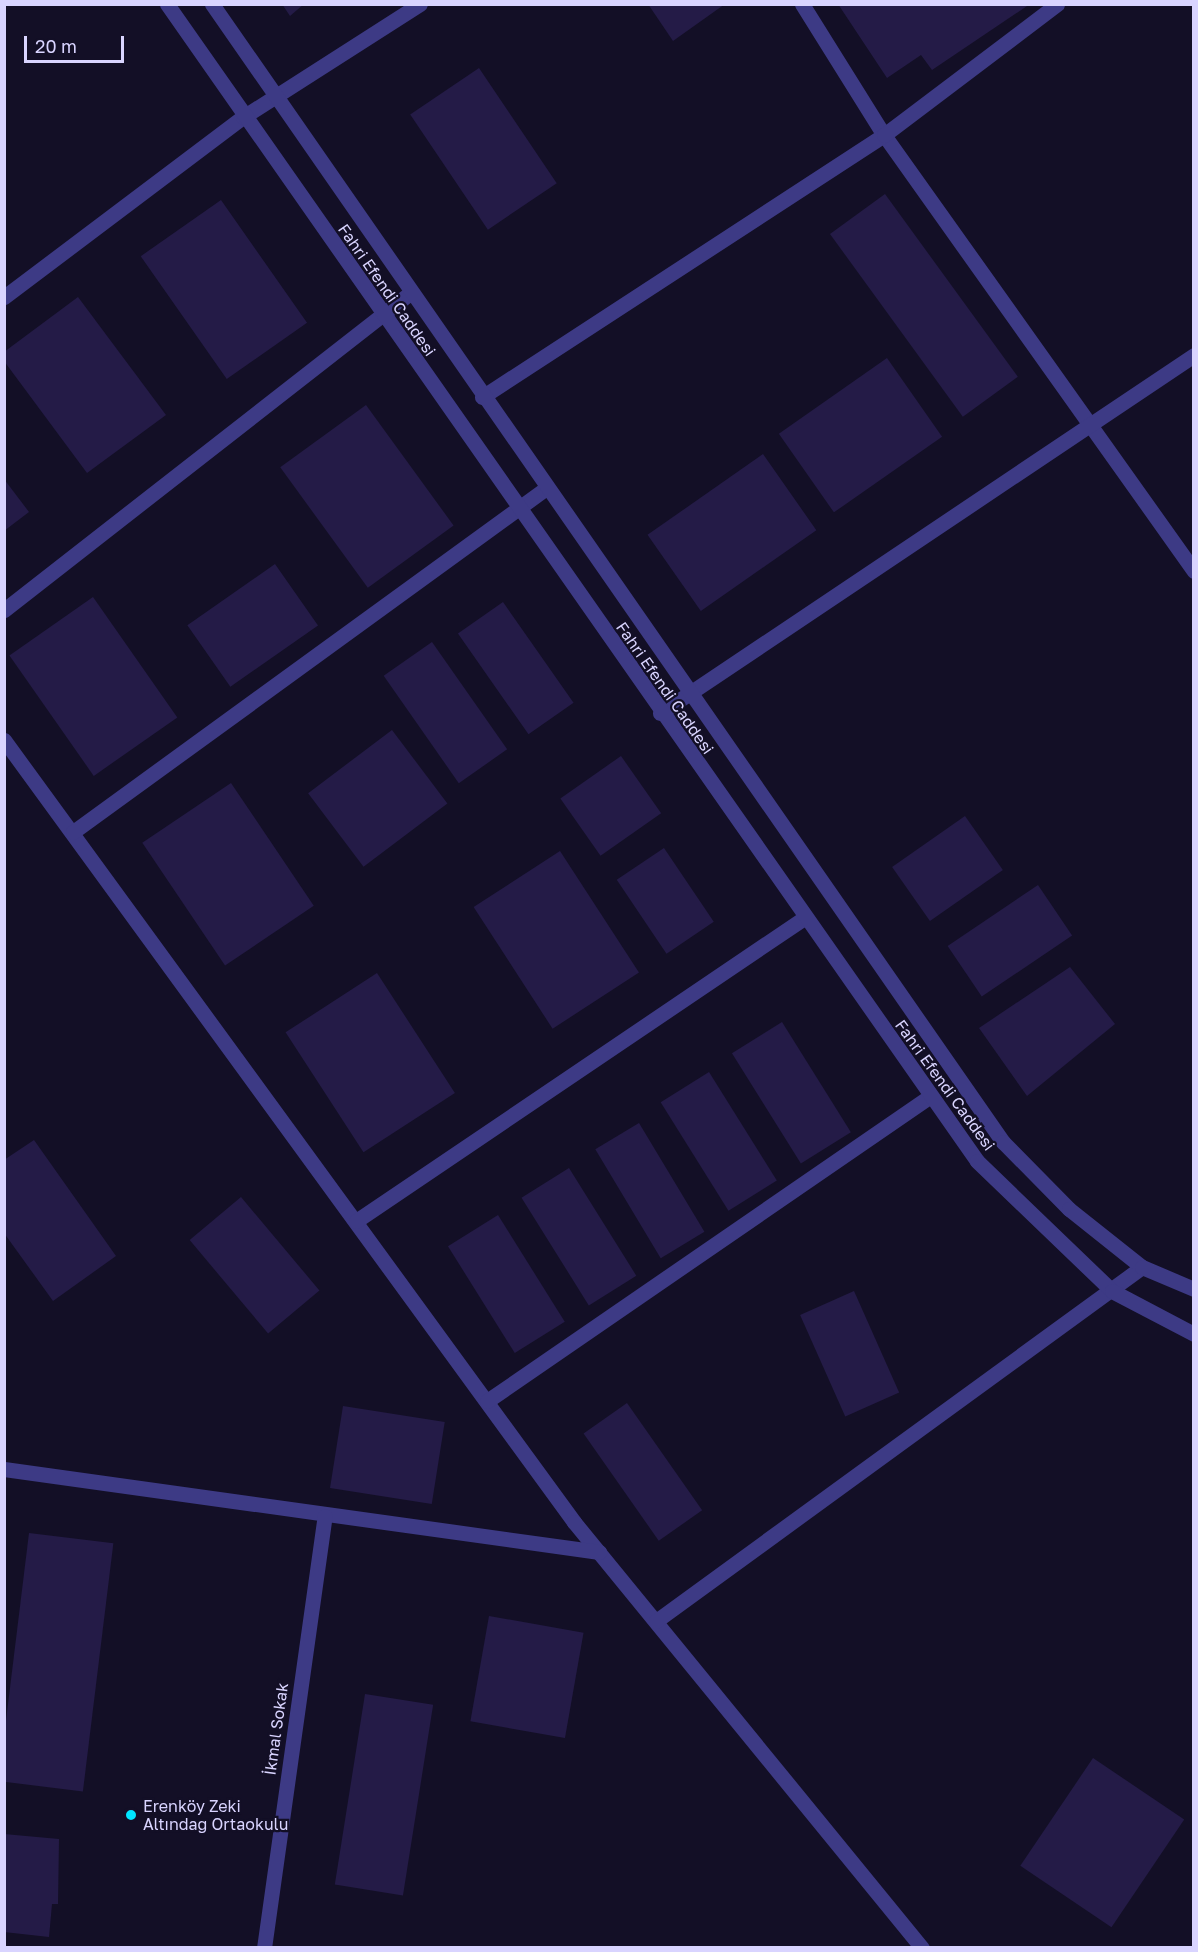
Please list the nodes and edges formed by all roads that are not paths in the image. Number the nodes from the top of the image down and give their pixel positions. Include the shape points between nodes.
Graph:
1 (166, 4) edge
2 (212, 4) edge
3 (420, 4) edge
4 (802, 4) edge
5 (1057, 4) edge
6 (275, 97) junction
7 (243, 117) junction
8 (884, 135) junction
9 (410, 293) junction
10 (4, 297) edge
11 (382, 314) junction
12 (1194, 355) edge
13 (482, 397) junction
14 (1090, 429) junction
15 (545, 489) junction
16 (519, 510) junction
17 (1194, 571) edge
18 (4, 610) edge
19 (687, 694) junction
20 (660, 713) junction
21 (4, 740) edge
22 (73, 832) junction
23 (804, 918) junction
24 (929, 1097) junction
25 (356, 1221) junction
26 (1143, 1267) junction
27 (1194, 1289) edge
28 (1112, 1291) junction
29 (1194, 1334) edge
30 (487, 1401) junction
31 (5, 1470) edge
32 (325, 1516) junction
33 (599, 1552) junction
34 (656, 1621) junction
35 (264, 1947) edge
36 (922, 1947) edge

1 - 7 street, Fahri Efendi Caddesi
2 - 6 street, Fahri Efendi Caddesi
3 - 6 street
4 - 8 street
5 - 8 street
6 - 7 street
6 - 9 street, Fahri Efendi Caddesi
7 - 10 street
7 - 11 street, Fahri Efendi Caddesi
8 - 13 street
8 - 14 street
9 - 11 street
9 - 13 street, Fahri Efendi Caddesi
11 - 16 street, Fahri Efendi Caddesi
11 - 18 street
12 - 14 street
13 - 15 street, Fahri Efendi Caddesi
14 - 17 street
14 - 19 street
15 - 16 street
15 - 19 street, Fahri Efendi Caddesi
16 - 20 street, Fahri Efendi Caddesi
16 - 22 street
19 - 20 street
19 - 26 street, Fahri Efendi Caddesi via 1003,1142 1069,1209
20 - 23 street, Fahri Efendi Caddesi
21 - 22 street
22 - 25 street
23 - 24 street, Fahri Efendi Caddesi
23 - 25 street
24 - 28 street, Fahri Efendi Caddesi via 977,1161
24 - 30 street
25 - 30 street
26 - 27 street, Fahri Efendi Caddesi
26 - 28 street
28 - 29 street, Fahri Efendi Caddesi
28 - 34 street
30 - 33 street
31 - 32 street
32 - 33 street
32 - 35 street, İkmal Sokak
33 - 34 street
34 - 36 street

